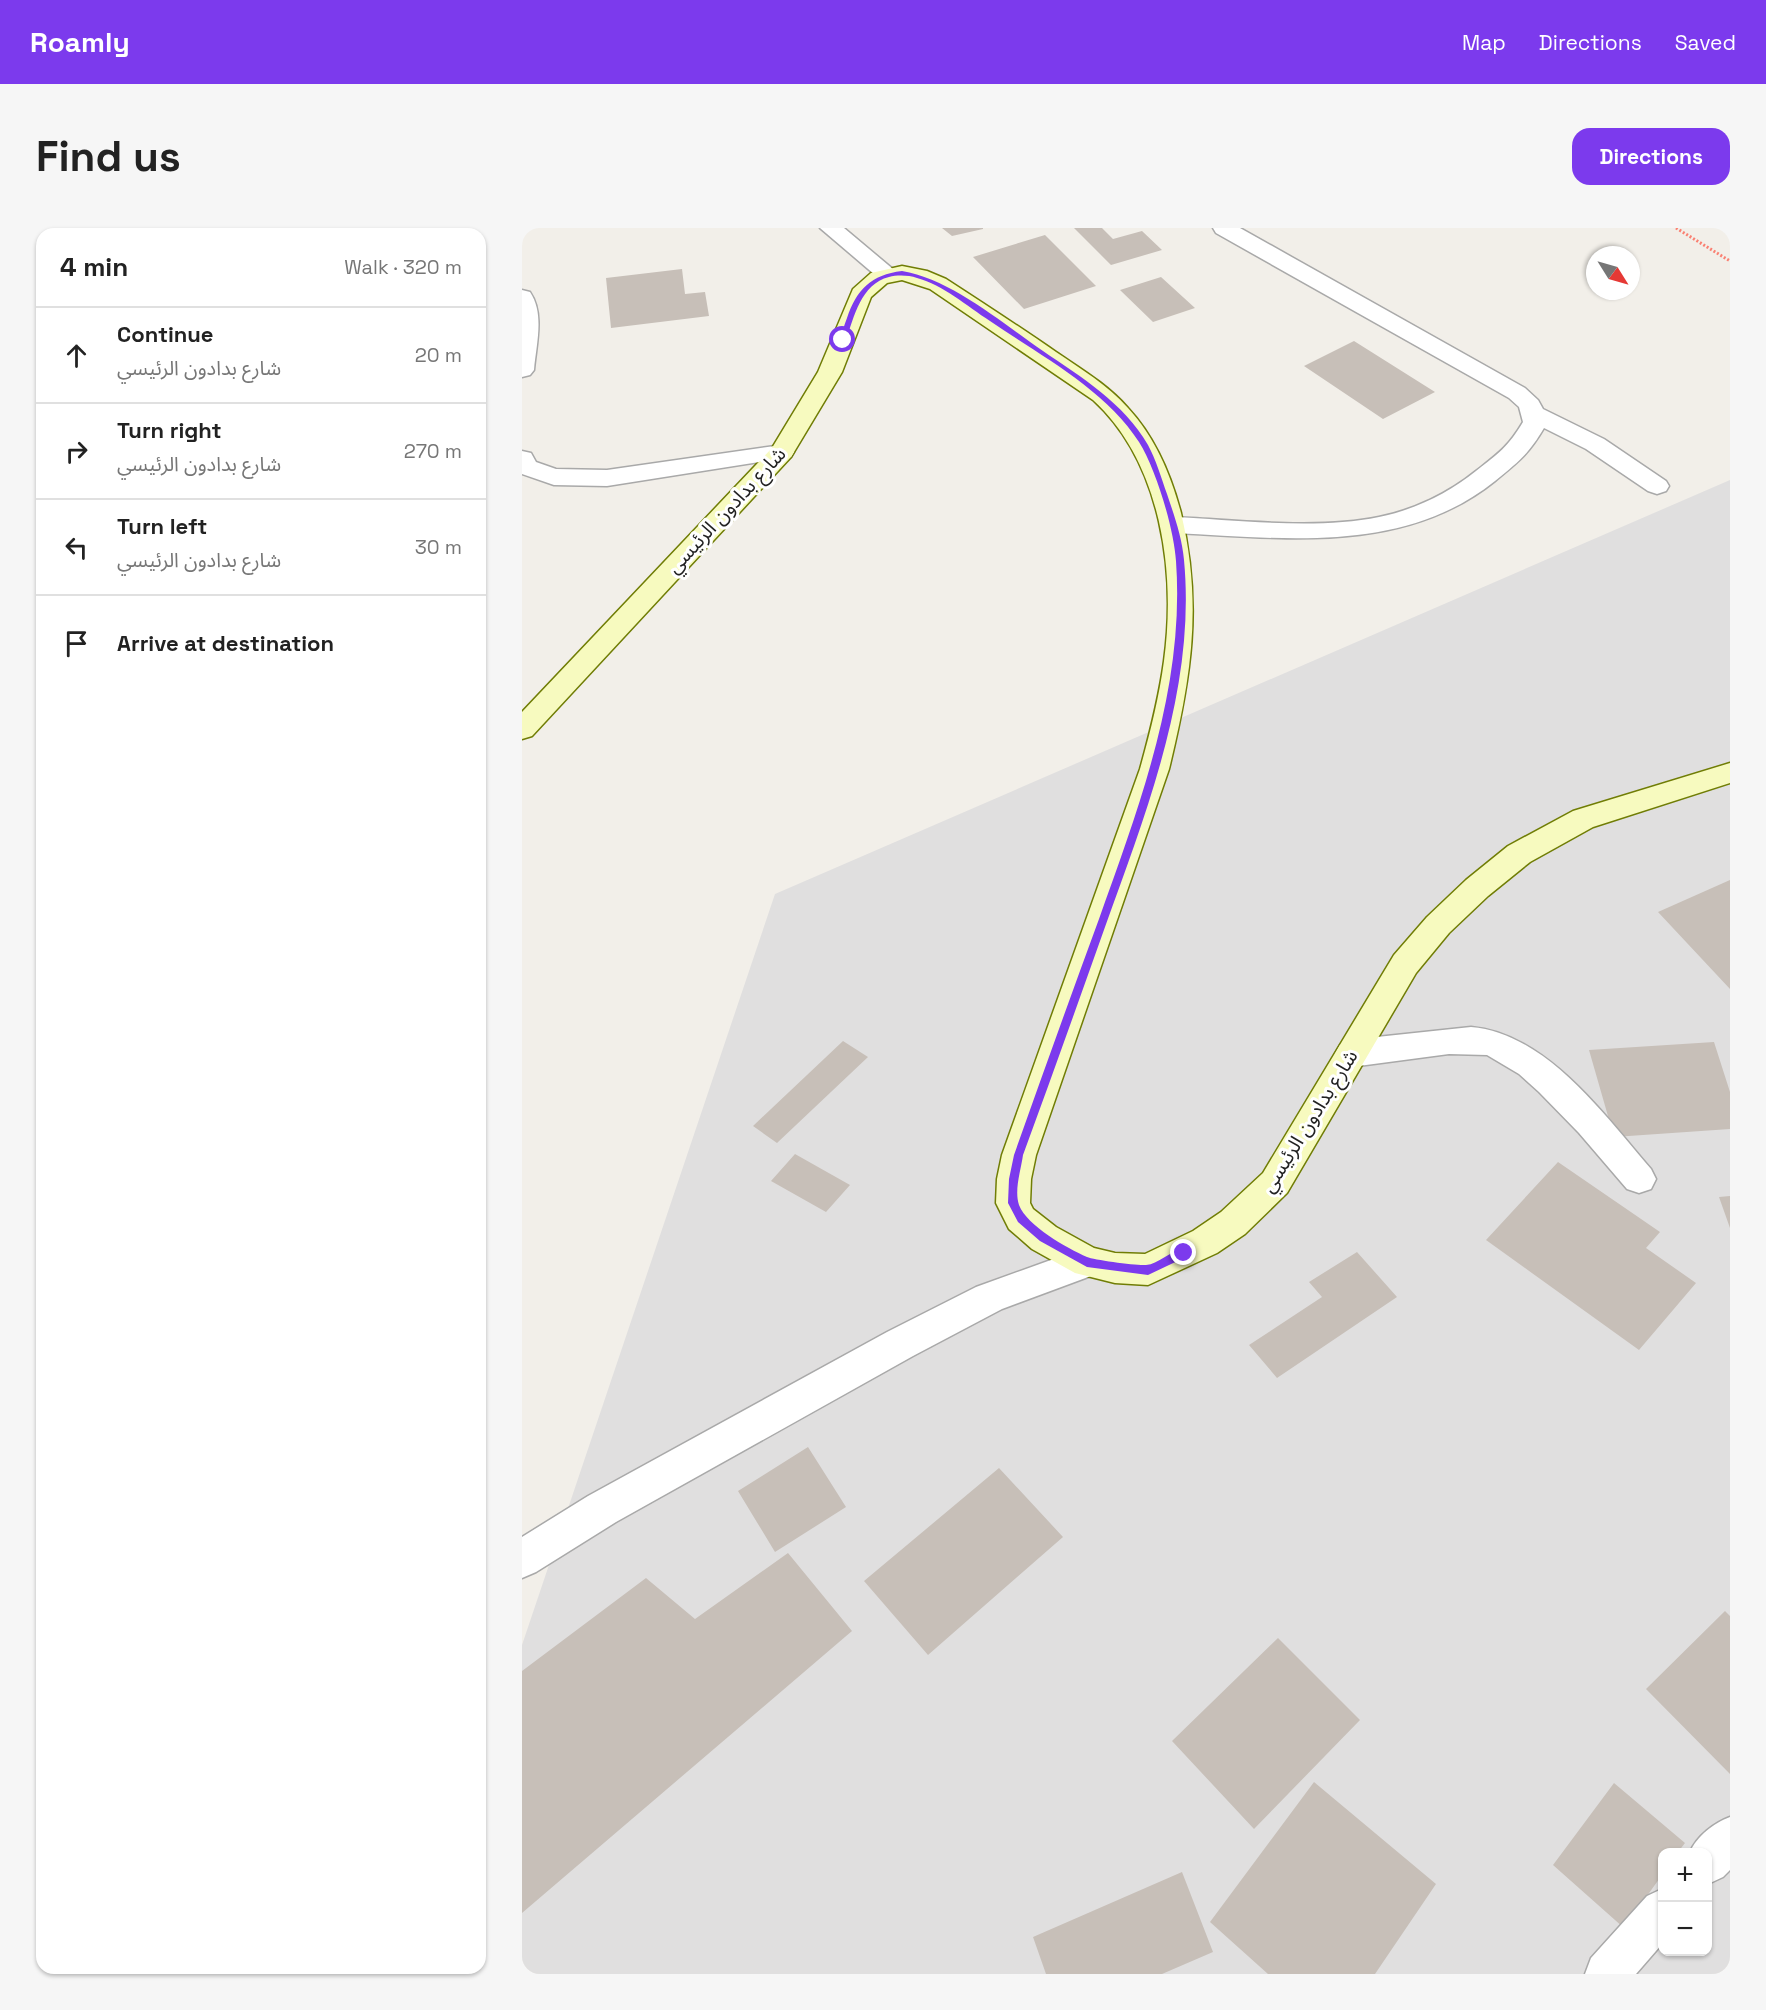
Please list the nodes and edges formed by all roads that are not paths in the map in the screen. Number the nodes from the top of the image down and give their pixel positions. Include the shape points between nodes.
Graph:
1 (831, 228) edge
2 (1224, 228) edge
3 (889, 275) junction
4 (522, 297) edge
5 (522, 369) edge
6 (1533, 413) junction
7 (782, 452) junction
8 (522, 458) edge
9 (1657, 486) dead end
10 (1174, 525) junction
11 (522, 729) edge
12 (1730, 773) edge
13 (1351, 1054) junction
14 (1639, 1179) dead end
15 (1087, 1262) junction
16 (522, 1559) edge
17 (1730, 1838) edge
18 (1712, 1857) edge
19 (1658, 1916) edge
20 (1607, 1974) edge

1 - 3 street
2 - 6 street via 1517,393
3 - 7 main road, شارع بدادون الرئيسي via 879,278 861,294 830,372
3 - 10 main road, شارع بدادون الرئيسي via 919,276 938,284 1075,374 1106,400 1143,444
4 - 5 street via 527,312
6 - 9 street via 1595,444
6 - 10 street via 1535,422 1519,449 1464,493 1381,525 1311,531
7 - 8 street via 607,478 554,477 525,467
7 - 11 main road, شارع بدادون الرئيسي
10 - 15 main road, شارع بدادون الرئيسي via 1182,616 1172,699 1160,752 1018,1155 1014,1179 1013,1203 1021,1219 1044,1238
12 - 13 main road, شارع بدادون الرئيسي via 1583,819 1519,854 1438,925 1405,964
13 - 14 street via 1451,1042 1500,1046 1561,1092
13 - 15 main road, شارع بدادون الرئيسي via 1275,1183 1233,1222 1205,1242 1148,1270
15 - 16 street via 989,1298 900,1344 602,1509
17 - 18 street
19 - 20 street

